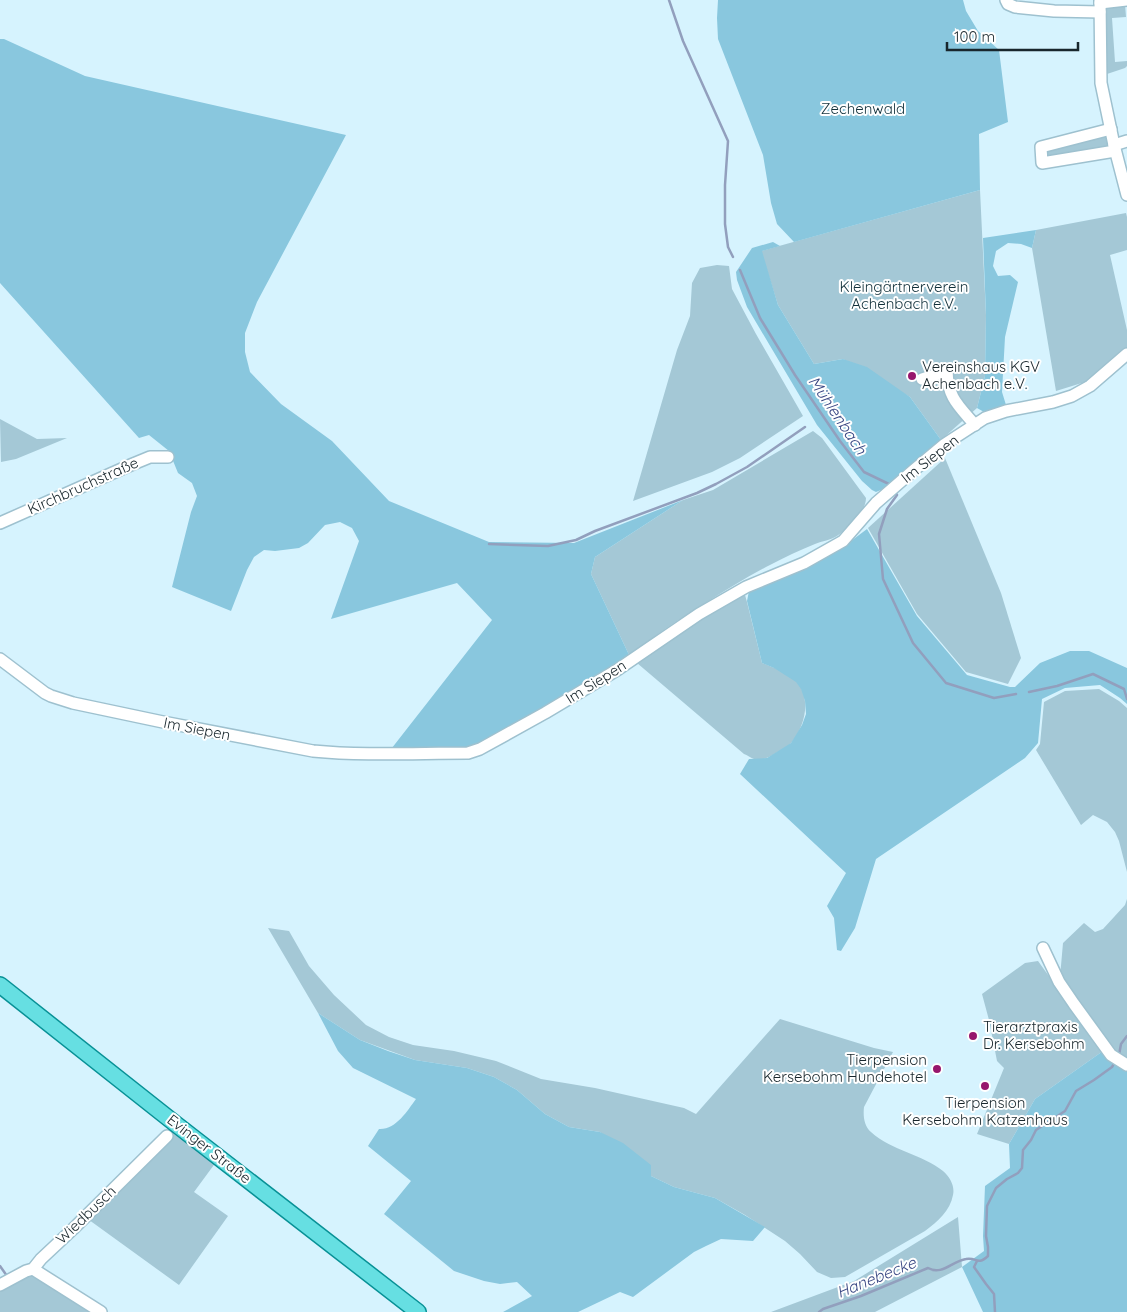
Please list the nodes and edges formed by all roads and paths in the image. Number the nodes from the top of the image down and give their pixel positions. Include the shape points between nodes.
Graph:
1 (1006, 0) edge
2 (1127, 0) edge
3 (1100, 5) edge
4 (1111, 129) junction
5 (1127, 141) edge
6 (1115, 148) junction
7 (1127, 194) edge
8 (1127, 354) edge
9 (922, 379) dead end
10 (975, 425) junction
11 (168, 457) dead end
12 (0, 523) edge
13 (0, 659) edge
14 (1043, 948) dead end
15 (0, 985) edge
16 (1127, 1065) edge
17 (166, 1136) dead end
18 (33, 1269) junction
19 (0, 1285) edge
20 (101, 1312) edge
21 (418, 1312) edge

1 - 3 street via 1014,7 1054,11
2 - 3 street
3 - 4 street via 1101,83
4 - 6 street
4 - 6 street via 1041,147 1042,163
5 - 6 street
6 - 7 street
8 - 10 street, Im Siepen via 1090,386 1072,396 1006,411
9 - 10 street via 947,371 952,397
10 - 13 street, Im Siepen via 945,444 894,487 843,540 804,563 746,587 545,713 468,753 337,754 162,722 51,696
11 - 12 street, Kirchbruchstraße via 150,457
14 - 16 street via 1074,1004 1111,1055
15 - 21 main road, Evinger Straße
17 - 18 street, Wiedbusch
18 - 19 street, Wiedbusch
18 - 20 street

